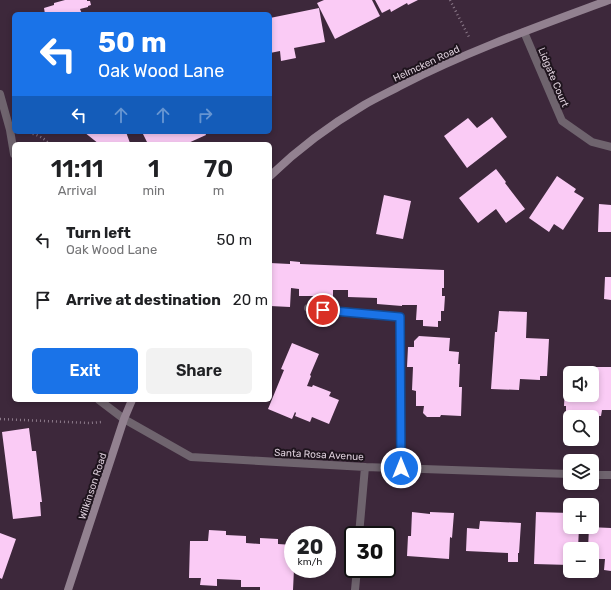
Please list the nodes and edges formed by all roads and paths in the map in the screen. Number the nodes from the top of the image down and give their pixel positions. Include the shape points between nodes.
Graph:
1 (450, 0) edge
2 (609, 0) edge
3 (524, 32) junction
4 (476, 51) junction
5 (0, 94) edge
6 (34, 134) edge
7 (12, 142) edge
8 (47, 142) edge
9 (611, 147) edge
10 (272, 174) edge
11 (308, 308) dead end
12 (101, 402) edge
13 (131, 402) edge
14 (0, 419) edge
15 (124, 419) junction
16 (365, 467) junction
17 (401, 468) junction
18 (563, 474) edge
19 (599, 475) edge
20 (611, 475) edge
21 (360, 526) edge
22 (356, 578) edge
23 (68, 590) edge
24 (355, 590) edge

1 - 4 path
2 - 3 main road, Helmcken Road
3 - 4 main road, Helmcken Road
3 - 9 street, Lidgate Court via 562,121 592,142
4 - 10 main road, Helmcken Road via 423,74 365,104 319,134
5 - 7 street
6 - 8 path
11 - 17 street via 400,317
12 - 15 street
13 - 15 main road
14 - 15 path via 90,423
15 - 16 street, Santa Rosa Avenue via 191,457
15 - 23 main road, Wilkinson Road
16 - 17 street, Santa Rosa Avenue
16 - 21 street
17 - 18 street, Santa Rosa Avenue
19 - 20 street
22 - 24 street

